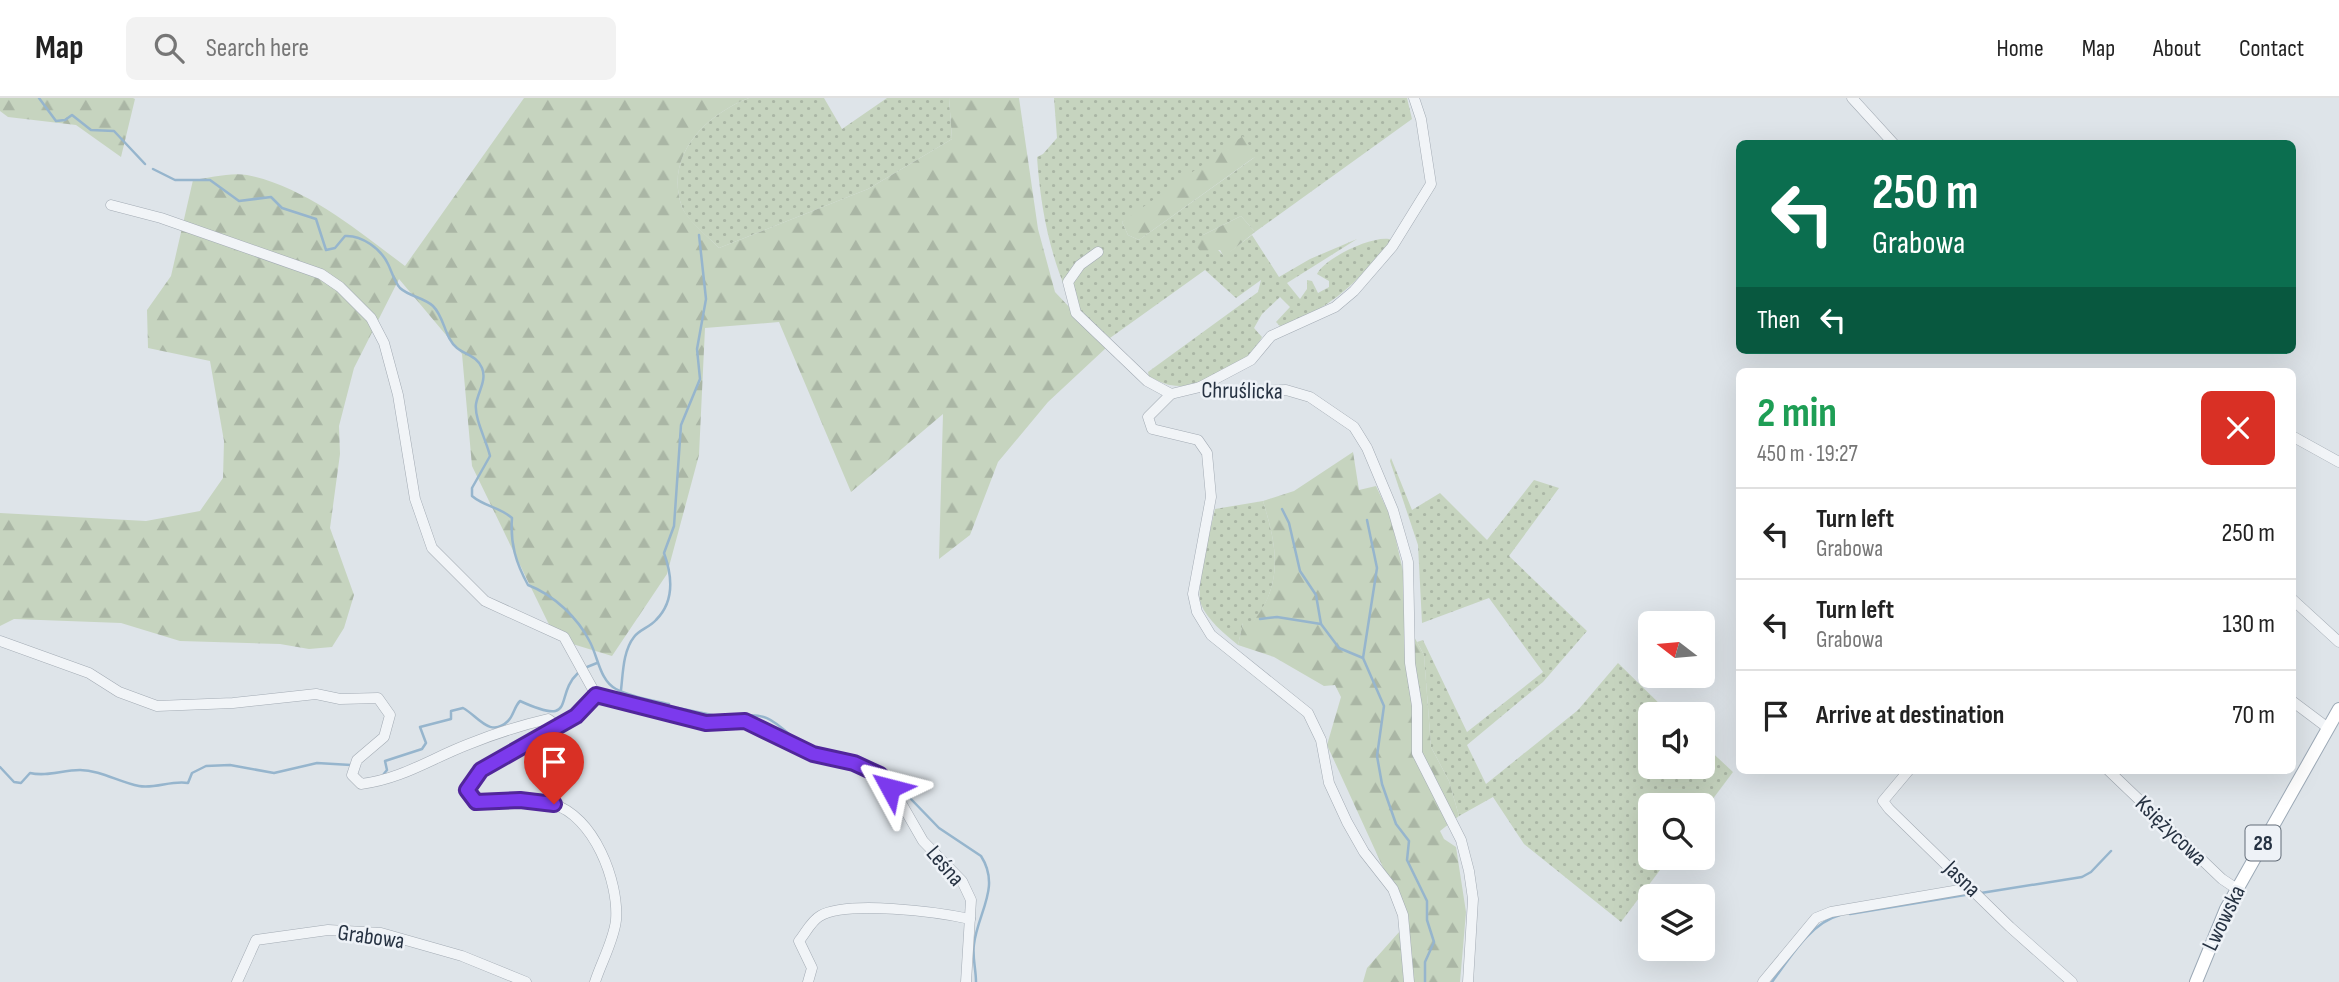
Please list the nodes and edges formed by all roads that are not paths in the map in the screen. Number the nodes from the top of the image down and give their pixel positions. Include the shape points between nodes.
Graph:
1 (1414, 98) edge
2 (1852, 98) edge
3 (1890, 140) edge
4 (111, 205) dead end
5 (1098, 252) dead end
6 (1200, 387) junction
7 (1171, 394) junction
8 (2296, 438) edge
9 (2339, 462) edge
10 (2296, 603) edge
11 (0, 641) edge
12 (2339, 642) edge
13 (593, 697) junction
14 (2296, 704) edge
15 (2339, 709) edge
16 (558, 726) junction
17 (2328, 728) junction
18 (1906, 774) edge
19 (2112, 774) edge
20 (2237, 888) junction
21 (1974, 890) junction
22 (970, 919) junction
23 (237, 982) edge
24 (526, 982) edge
25 (595, 982) edge
26 (808, 982) edge
27 (966, 982) edge
28 (1409, 982) edge
29 (1468, 982) edge
30 (1763, 982) edge
31 (2072, 982) edge
32 (2196, 982) edge

1 - 6 street via 1431,184 1392,247 1335,307 1283,329 1251,360
2 - 3 street
4 - 13 street via 321,274 371,318 384,342 415,499 432,548 485,601 564,637
5 - 7 street via 1080,265 1068,282 1076,313 1147,381
6 - 7 street, Chruślicka
6 - 29 street, Chruślicka via 1218,392 1286,390 1310,397 1354,427 1367,448 1408,562 1417,753 1461,840 1469,871 1473,899
7 - 28 street, Chruślicka via 1148,417 1152,429 1198,440 1207,453 1211,497 1193,594 1197,612 1211,635 1308,713 1321,740 1329,783 1403,915
8 - 9 street
10 - 12 street
11 - 16 street via 89,673 119,692 157,706 316,694 378,698 390,715 384,737 357,760 352,775 361,785 426,766 468,744 525,724 548,719
13 - 16 street via 576,716
13 - 22 street, Leśna via 706,723 745,721 813,754 854,763 880,775 923,841 961,881 971,900
14 - 17 street
15 - 17 main road, Lwowska / 28
16 - 25 street via 481,770 467,790 476,802 554,804 578,818 603,854 616,890 616,923
17 - 20 main road, Lwowska / 28
18 - 21 street, Jasna via 1883,801
19 - 20 street, Księżycowa
20 - 32 main road, Lwowska / 28
21 - 30 street via 1816,918
21 - 31 street, Jasna
22 - 26 street via 936,912 836,909 817,918 799,941 813,968
22 - 27 street, Leśna
23 - 24 street, Grabowa via 256,940 328,930 381,933

